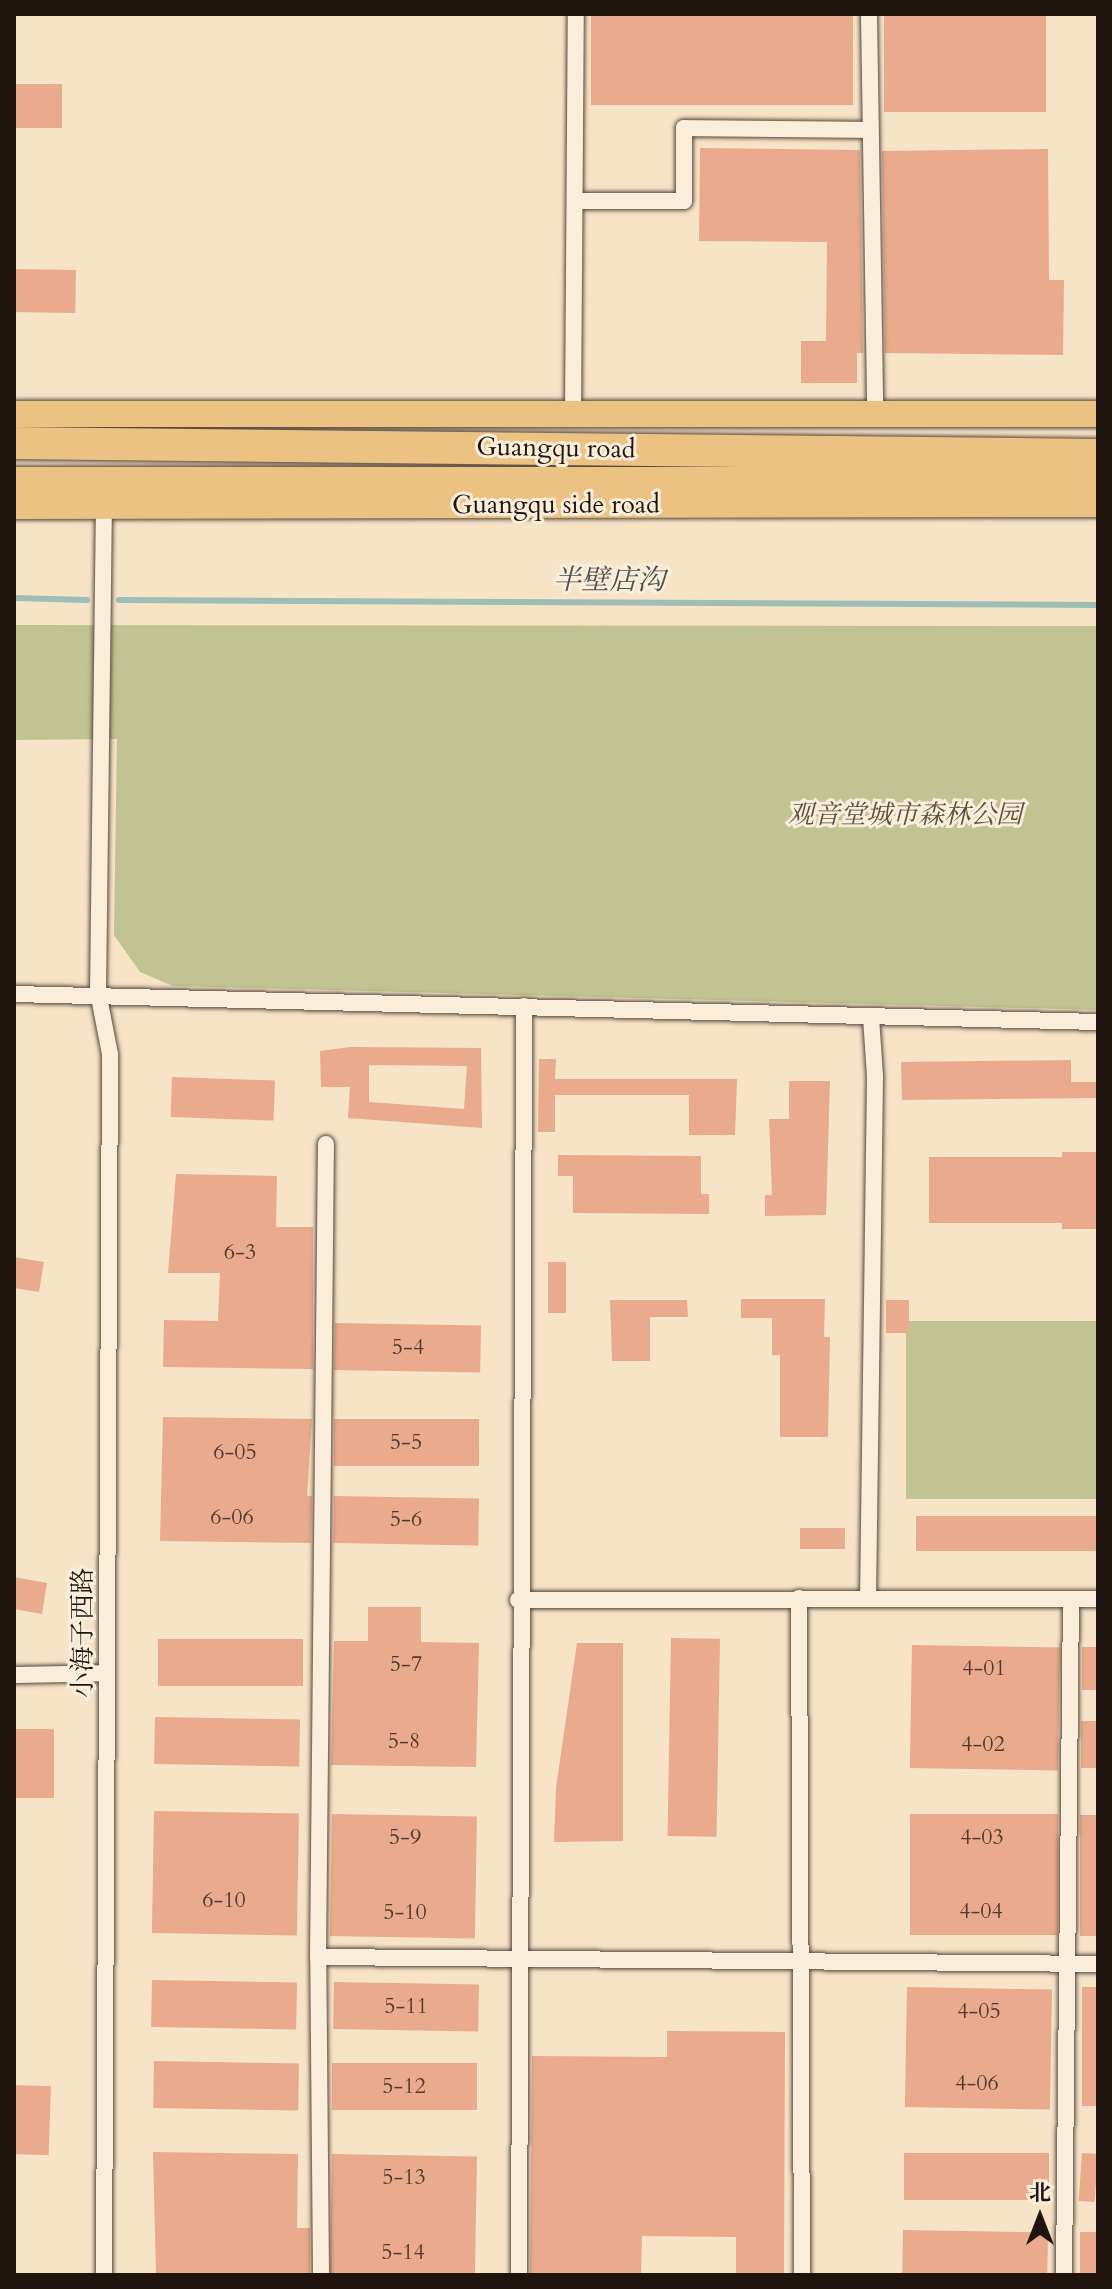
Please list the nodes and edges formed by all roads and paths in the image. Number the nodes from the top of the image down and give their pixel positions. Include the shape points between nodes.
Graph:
1 (576, 14) edge
2 (869, 14) edge
3 (870, 130) junction
4 (575, 201) junction
5 (14, 414) edge
6 (573, 414) junction
7 (875, 414) junction
8 (1098, 414) edge
9 (14, 443) edge
10 (1098, 455) edge
11 (14, 483) edge
12 (1098, 483) edge
13 (1098, 504) edge
14 (14, 506) edge
15 (104, 506) junction
16 (98, 992) junction
17 (14, 994) edge
18 (524, 1006) junction
19 (871, 1017) junction
20 (1098, 1022) edge
21 (326, 1144) dead end
22 (799, 1598) junction
23 (868, 1599) junction
24 (1071, 1599) junction
25 (1098, 1599) edge
26 (518, 1600) junction
27 (107, 1673) junction
28 (14, 1675) edge
29 (318, 1957) junction
30 (522, 1959) junction
31 (800, 1960) junction
32 (1068, 1964) junction
33 (1098, 1964) edge
34 (104, 2275) edge
35 (321, 2275) edge
36 (519, 2275) edge
37 (802, 2275) edge
38 (1064, 2275) edge

1 - 4 street
2 - 3 street
3 - 4 street via 684,128 684,201
3 - 7 street
4 - 6 street
5 - 6 main road
6 - 7 main road
7 - 8 main road
9 - 10 highway, Guangqu road
11 - 12 highway, Guangqu road
13 - 15 main road, Guangqu side road
14 - 15 main road, Guangqu side road
15 - 16 street, 小海子西路
16 - 17 street
16 - 18 street
16 - 27 street, 小海子西路 via 110,1054
18 - 19 street
18 - 26 street
19 - 20 street
19 - 23 street via 875,1076
21 - 29 street
22 - 23 street
22 - 26 street
22 - 31 street
23 - 24 street
24 - 25 street
24 - 32 street
26 - 30 street
27 - 28 street
27 - 34 street, 小海子西路
29 - 30 street
29 - 35 street
30 - 31 street
30 - 36 street
31 - 32 street
31 - 37 street
32 - 33 street
32 - 38 street

